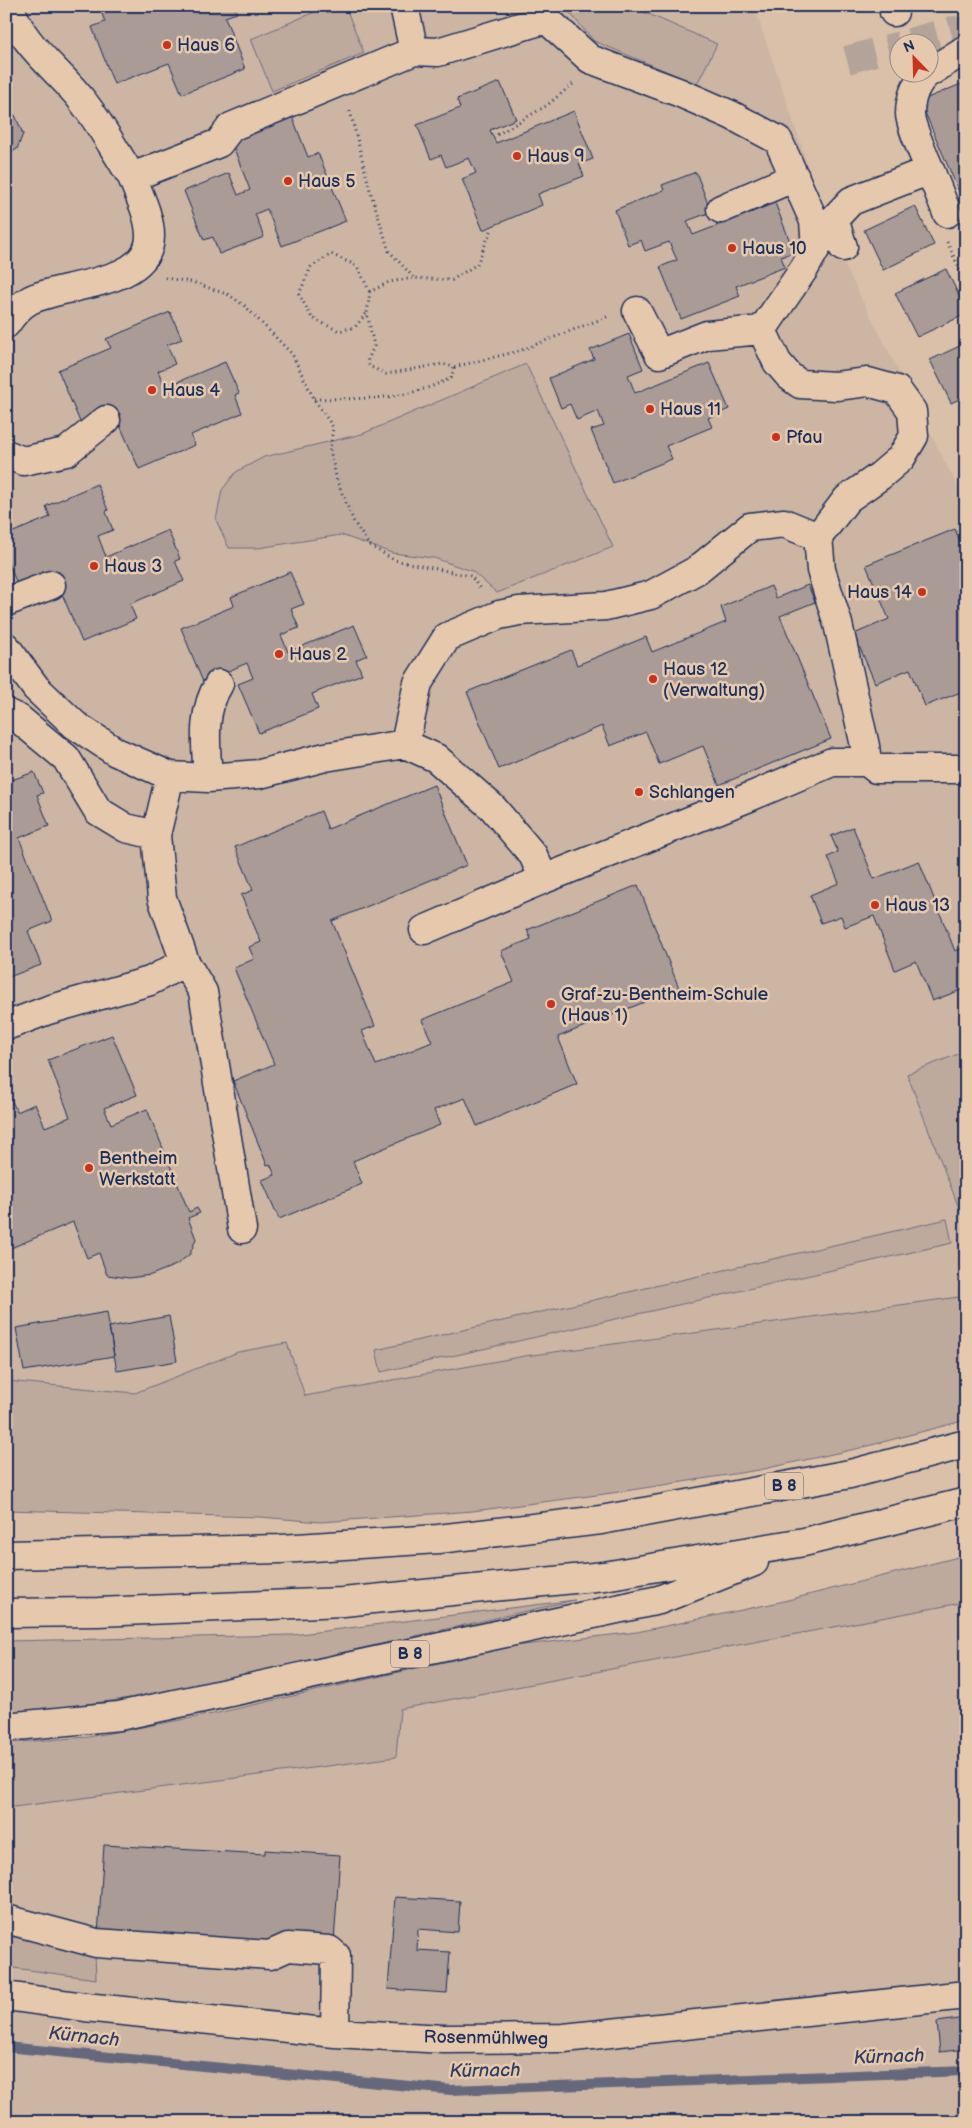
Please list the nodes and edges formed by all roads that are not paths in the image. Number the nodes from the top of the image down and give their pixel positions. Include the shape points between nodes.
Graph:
1 (10, 6) edge
2 (404, 6) edge
3 (547, 12) edge
4 (966, 49) edge
5 (414, 51) junction
6 (940, 65) edge
7 (918, 82) edge
8 (930, 170) junction
9 (132, 177) junction
10 (795, 177) junction
11 (721, 208) dead end
12 (948, 213) dead end
13 (843, 247) dead end
14 (636, 311) road end
15 (6, 324) edge
16 (762, 330) junction
17 (106, 420) dead end
18 (6, 454) edge
19 (818, 537) junction
20 (51, 584) dead end
21 (6, 602) edge
22 (6, 647) edge
23 (220, 684) dead end
24 (6, 713) edge
25 (405, 744) junction
26 (866, 762) junction
27 (966, 769) edge
28 (170, 776) junction
29 (208, 778) junction
30 (156, 834) junction
31 (544, 879) junction
32 (424, 930) dead end
33 (185, 962) junction
34 (6, 1026) edge
35 (242, 1229) dead end
36 (966, 1444) edge
37 (966, 1502) edge
38 (804, 1542) junction
39 (6, 1555) edge
40 (6, 1612) edge
41 (6, 1727) edge
42 (6, 1919) edge
43 (966, 1995) edge
44 (6, 1996) edge
45 (335, 2033) junction

1 - 9 main road via 14,20 41,57 84,102
2 - 5 main road
3 - 5 main road via 438,52
3 - 10 main road via 590,59 678,92 778,140
4 - 6 main road
5 - 9 main road via 231,127 219,143
7 - 8 main road via 909,115
8 - 12 main road
8 - 13 main road via 851,201 834,219
9 - 15 main road via 150,234 142,259 117,276 30,301
10 - 11 main road
10 - 16 main road via 814,221 816,248
14 - 16 main road via 660,354 707,335
16 - 19 main road via 777,362 800,384 836,386 868,382 897,390 912,411 914,436 901,458 847,499
17 - 18 main road via 66,452 24,461
19 - 25 main road via 784,523 750,527 697,570 651,595 606,606 499,615 448,638 418,683
19 - 26 main road via 821,570 838,624 866,746
20 - 21 main road
22 - 28 main road via 36,688 75,725 116,752
23 - 29 main road via 212,696 206,730
24 - 30 main road via 19,719 66,758 98,811 126,828
25 - 29 main road via 326,757 260,774
25 - 31 main road via 436,758 493,808 533,855
26 - 27 main road via 876,769
26 - 31 main road via 832,762
28 - 29 main road
28 - 30 main road
30 - 33 main road via 162,898
31 - 32 main road
33 - 34 main road via 150,981 48,1010
33 - 35 main road via 203,992
36 - 39 main road, B 8 via 850,1474 601,1520 438,1539 281,1549
37 - 38 main road, B 8
38 - 40 main road, B 8 via 604,1576 343,1602 98,1612
38 - 41 main road, B 8 via 659,1600 119,1716
42 - 45 main road via 96,1943 270,1955 288,1947 329,1950 336,1956
43 - 45 main road, Rosenmühlweg via 564,2038 444,2039
44 - 45 main road, Rosenmühlweg

